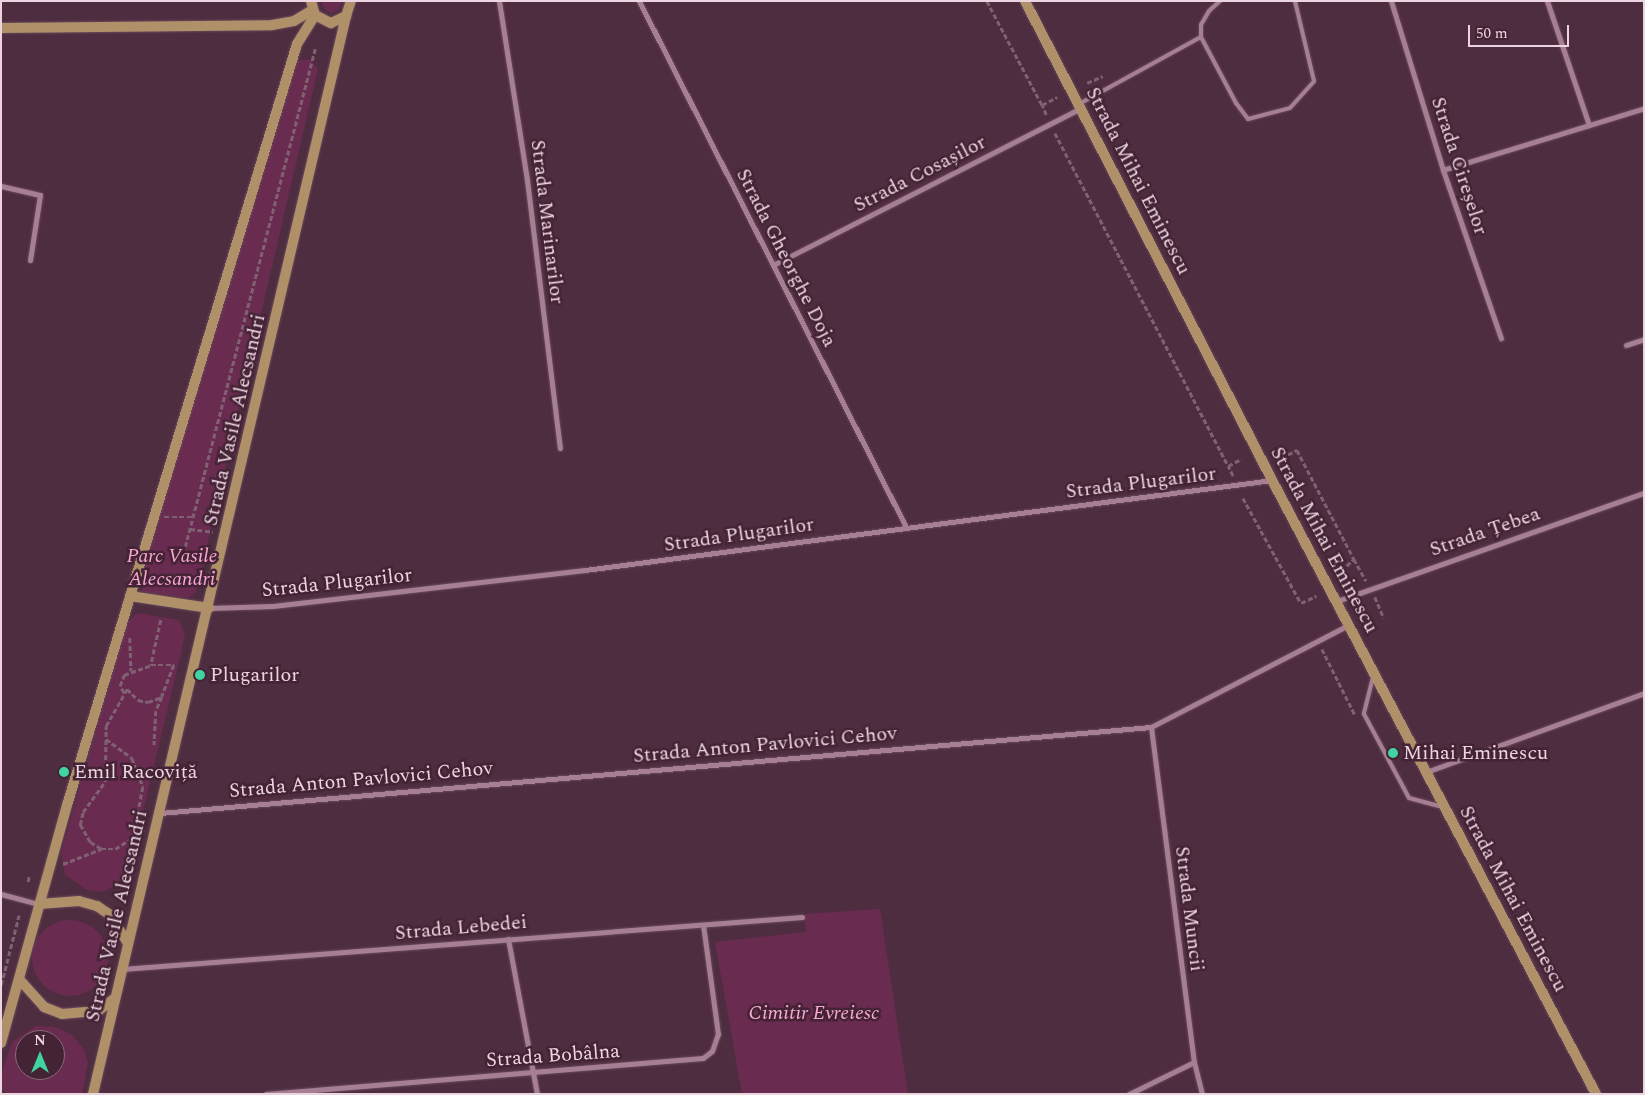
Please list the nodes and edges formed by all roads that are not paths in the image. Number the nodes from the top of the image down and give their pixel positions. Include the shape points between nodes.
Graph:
1 (499, 1) edge
2 (639, 1) edge
3 (1025, 1) edge
4 (1220, 1) edge
5 (1295, 1) edge
6 (1392, 1) edge
7 (1546, 1) edge
8 (352, 2) edge
9 (313, 9) edge
10 (346, 16) junction
11 (1, 28) edge
12 (1201, 37) junction
13 (1080, 106) junction
14 (1644, 108) edge
15 (1589, 125) junction
16 (1443, 170) junction
17 (1, 186) edge
18 (30, 260) dead end
19 (772, 265) junction
20 (1501, 338) dead end
21 (1644, 339) edge
22 (1626, 345) dead end
23 (560, 448) dead end
24 (1272, 480) junction
25 (1644, 493) edge
26 (906, 527) junction
27 (130, 596) junction
28 (1337, 601) junction
29 (209, 608) junction
30 (1349, 625) junction
31 (1374, 672) junction
32 (1644, 693) edge
33 (1151, 728) junction
34 (1426, 772) junction
35 (1446, 808) junction
36 (159, 813) junction
37 (1, 894) edge
38 (38, 904) junction
39 (802, 917) dead end
40 (703, 925) junction
41 (508, 940) junction
42 (128, 943) junction
43 (122, 969) junction
44 (19, 979) junction
45 (115, 998) junction
46 (1, 1043) edge
47 (1194, 1062) junction
48 (533, 1072) junction
49 (93, 1094) edge
50 (266, 1094) edge
51 (537, 1094) edge
52 (1129, 1094) edge
53 (1202, 1094) edge
54 (1596, 1094) edge

1 - 23 street, Strada Marinarilor via 528,180
2 - 19 street, Strada Gheorghe Doja
3 - 13 street, Strada Mihai Eminescu
4 - 12 lane via 1209,11 1201,26
5 - 12 lane via 1314,80 1290,108 1248,118 1236,103
6 - 16 street, Strada Cireșelor
7 - 15 street
8 - 10 street, Strada Vasile Alecsandri
9 - 10 street via 330,23
9 - 11 street via 294,21 272,24
9 - 27 street, Strada Vasile Alecsandri via 297,44
10 - 29 street, Strada Vasile Alecsandri
12 - 13 lane
13 - 19 street, Strada Cosașilor
13 - 24 street, Strada Mihai Eminescu
14 - 15 street
15 - 16 street
16 - 20 street, Strada Cireșelor
17 - 18 street via 40,195
19 - 26 street, Strada Gheorghe Doja
21 - 22 street
24 - 26 street, Strada Plugarilor
24 - 28 street, Strada Mihai Eminescu
25 - 28 street, Strada Țebea
26 - 29 street, Strada Plugarilor via 527,577 273,606
27 - 29 street
27 - 38 street, Strada Vasile Alecsandri
28 - 30 street, Strada Mihai Eminescu
29 - 36 street, Strada Vasile Alecsandri
30 - 31 street, Strada Mihai Eminescu
30 - 33 street, Strada Anton Pavlovici Cehov
31 - 34 street, Strada Mihai Eminescu
31 - 35 lane via 1364,714 1409,798
32 - 34 street
33 - 36 street, Strada Anton Pavlovici Cehov
33 - 47 street, Strada Muncii
34 - 35 street, Strada Mihai Eminescu
35 - 54 street, Strada Mihai Eminescu
36 - 42 street, Strada Vasile Alecsandri
37 - 38 street
38 - 42 street via 79,901 96,906 109,914
38 - 44 street, Strada Vasile Alecsandri
39 - 40 street, Strada Lebedei
40 - 41 street, Strada Lebedei
40 - 48 street, Strada Bobâlna via 718,1034 712,1052 703,1058 690,1060
41 - 43 street, Strada Lebedei
41 - 48 street
42 - 43 street, Strada Vasile Alecsandri
43 - 45 street, Strada Vasile Alecsandri
44 - 45 street via 44,1007 62,1014 98,1011
44 - 46 street, Strada Vasile Alecsandri
45 - 49 street, Strada Vasile Alecsandri
47 - 52 street
47 - 53 street, Strada Muncii
48 - 50 street, Strada Bobâlna
48 - 51 street

